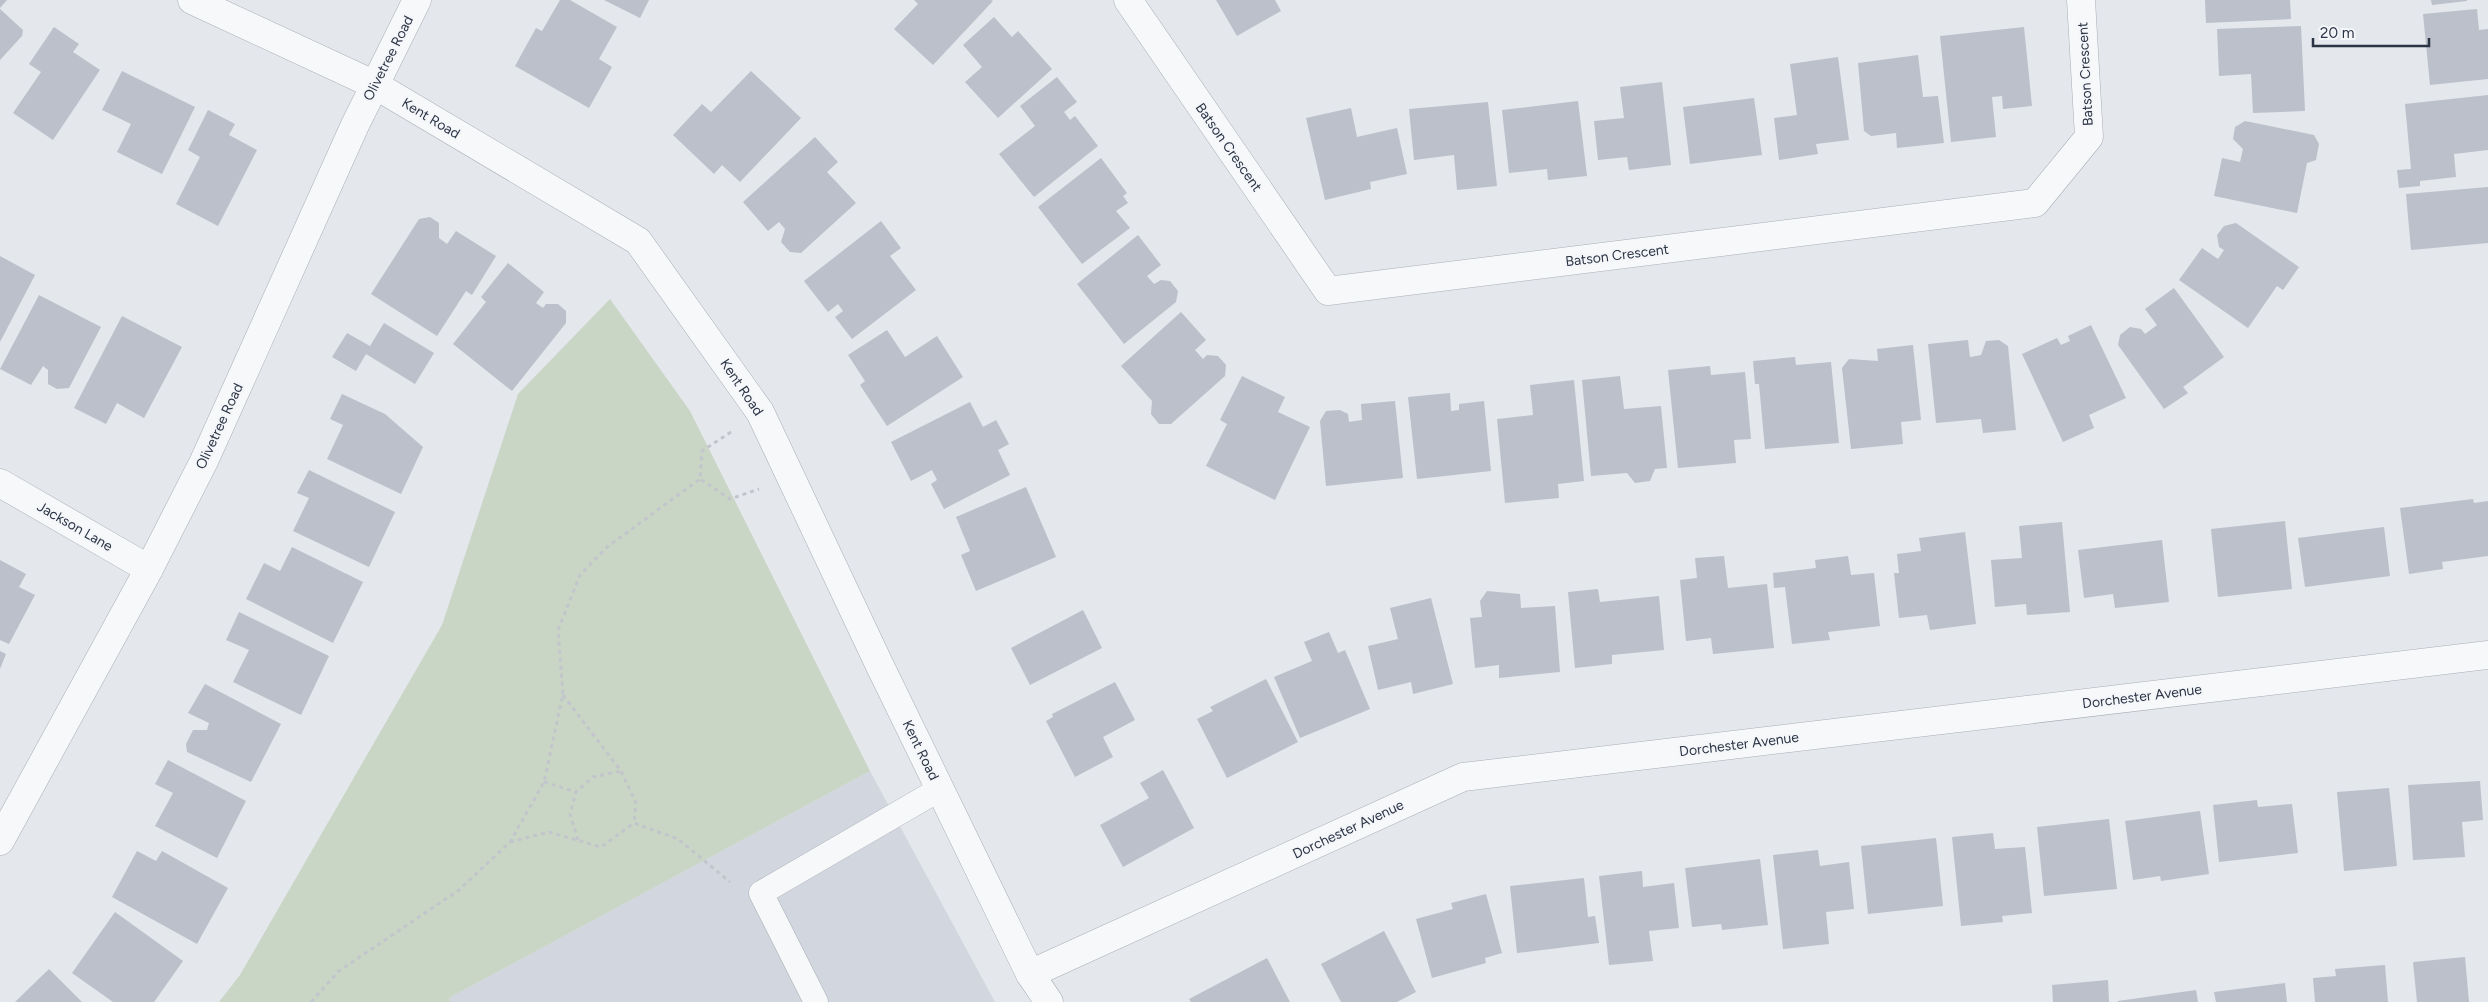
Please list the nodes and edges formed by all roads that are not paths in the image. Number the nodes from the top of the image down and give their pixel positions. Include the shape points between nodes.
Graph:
1 (192, 0) edge
2 (417, 0) edge
3 (1128, 0) edge
4 (2081, 0) edge
5 (374, 85) junction
6 (0, 484) edge
7 (149, 568) junction
8 (2488, 655) edge
9 (940, 790) junction
10 (0, 841) edge
11 (1030, 974) junction
12 (816, 1002) edge
13 (1049, 1002) edge

1 - 5 street, Kent Road
2 - 5 street, Olivetree Road
3 - 4 street, Batson Crescent via 1328,291 2035,203 2089,137
5 - 7 street, Olivetree Road via 204,461
5 - 9 street, Kent Road via 638,241 760,412
6 - 7 street, Jackson Lane
7 - 10 street, Olivetree Road
8 - 11 street, Dorchester Avenue via 1462,777
9 - 11 street, Kent Road
9 - 12 lane via 761,893
11 - 13 street, Kent Road

